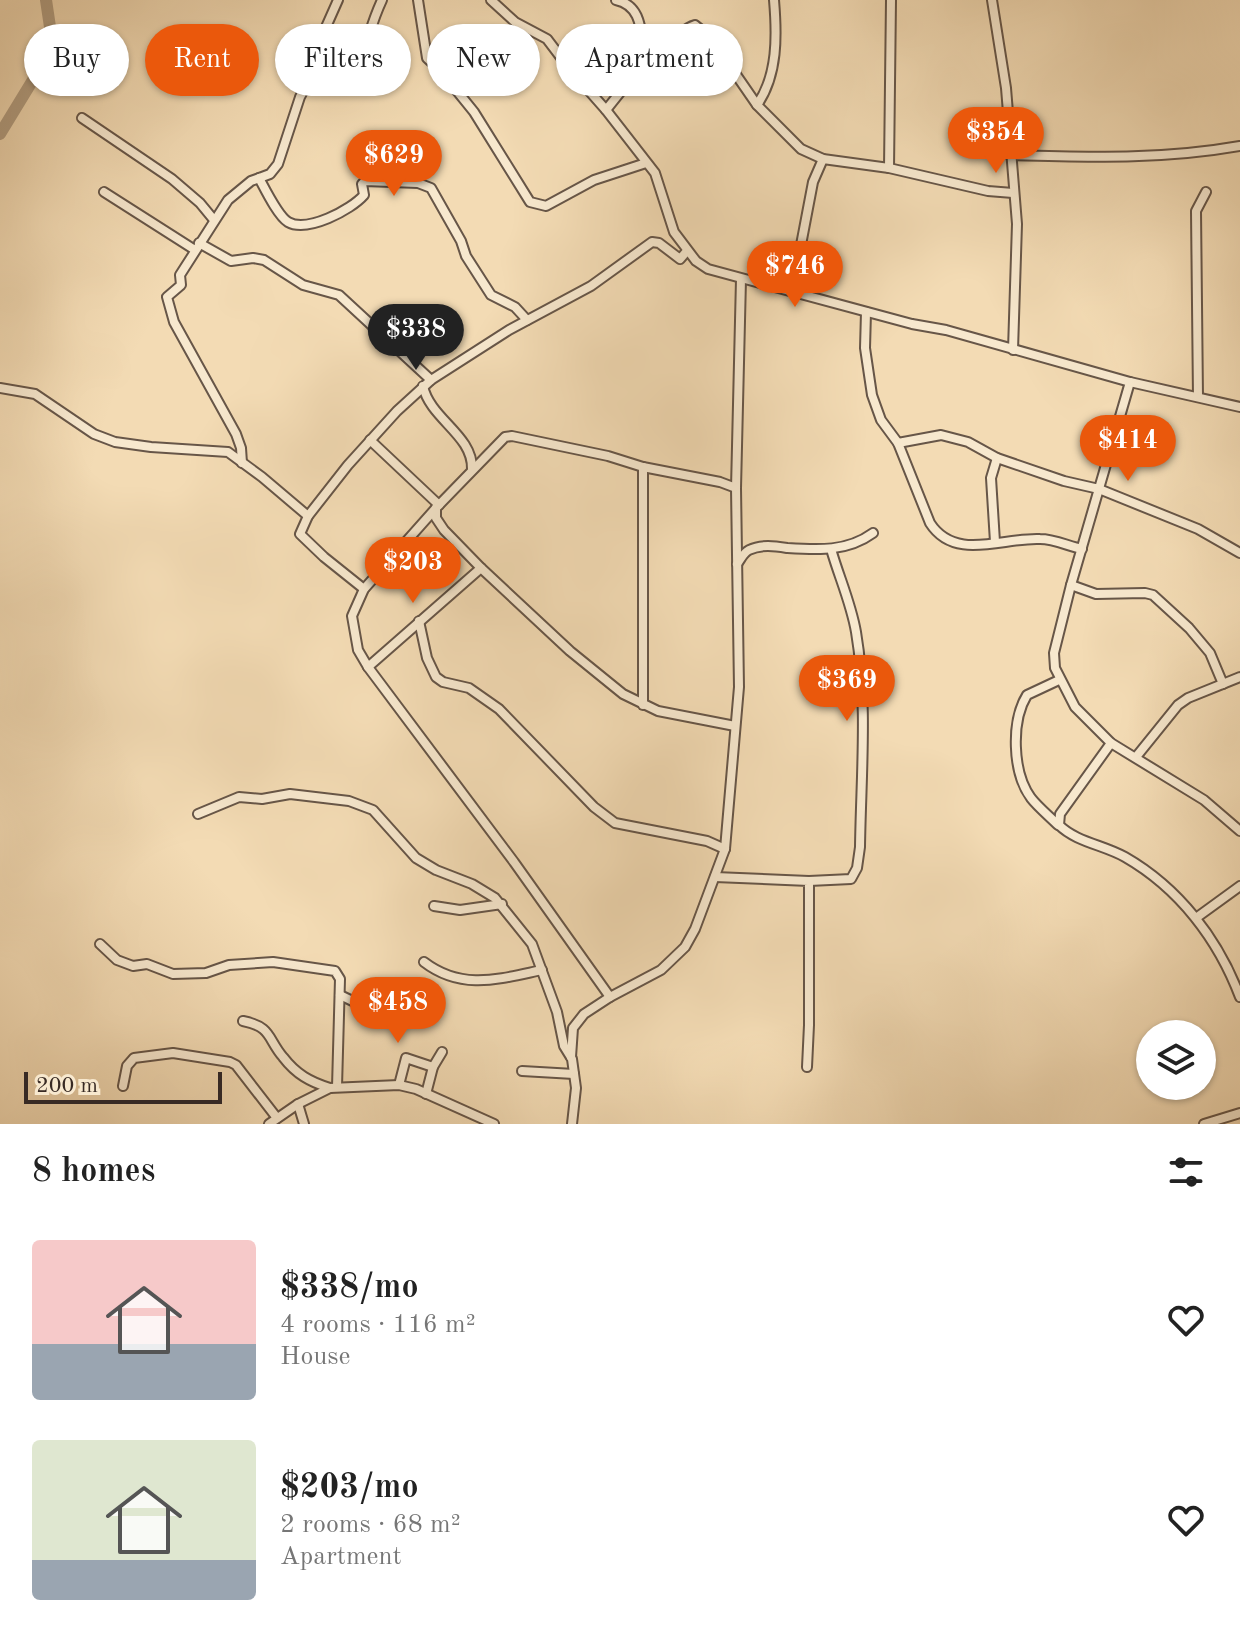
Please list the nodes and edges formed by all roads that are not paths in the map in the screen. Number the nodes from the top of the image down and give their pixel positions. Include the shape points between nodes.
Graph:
1 (327, 0) edge
2 (382, 0) edge
3 (418, 0) edge
4 (491, 0) edge
5 (616, 0) edge
6 (774, 0) edge
7 (891, 0) edge
8 (992, 0) edge
9 (337, 2) edge
10 (327, 24) edge
11 (370, 24) edge
12 (639, 24) edge
13 (743, 85) edge
14 (301, 96) edge
15 (617, 96) edge
16 (757, 105) junction
17 (606, 110) junction
18 (82, 118) dead end
19 (1240, 146) edge
20 (1010, 155) junction
21 (823, 159) junction
22 (646, 163) junction
23 (889, 168) junction
24 (259, 178) junction
25 (104, 192) dead end
26 (1206, 192) dead end
27 (1013, 193) junction
28 (214, 220) junction
29 (197, 246) junction
30 (687, 251) junction
31 (741, 279) junction
32 (792, 292) junction
33 (866, 312) junction
34 (527, 320) junction
35 (1013, 350) junction
36 (1130, 382) junction
37 (427, 383) junction
38 (0, 388) edge
39 (1198, 397) junction
40 (1240, 407) edge
41 (370, 440) junction
42 (898, 443) junction
43 (997, 458) junction
44 (242, 463) junction
45 (643, 467) junction
46 (472, 470) junction
47 (736, 488) junction
48 (1099, 489) junction
49 (438, 506) junction
50 (308, 516) junction
51 (873, 533) dead end
52 (995, 542) junction
53 (831, 549) junction
54 (1082, 549) junction
55 (1240, 553) edge
56 (736, 566) junction
57 (481, 568) junction
58 (1071, 585) junction
59 (364, 589) junction
60 (419, 621) junction
61 (368, 667) junction
62 (1240, 677) edge
63 (1059, 680) junction
64 (1223, 684) junction
65 (643, 705) junction
66 (735, 726) junction
67 (1111, 743) junction
68 (1136, 757) junction
69 (198, 814) dead end
70 (1059, 825) junction
71 (1239, 826) edge
72 (725, 849) junction
73 (715, 877) junction
74 (809, 881) junction
75 (1240, 886) edge
76 (502, 904) junction
77 (434, 906) dead end
78 (1196, 918) junction
79 (100, 944) dead end
80 (424, 962) dead end
81 (542, 970) junction
82 (340, 995) junction
83 (610, 997) junction
84 (1240, 997) edge
85 (243, 1021) dead end
86 (400, 1024) dead end
87 (442, 1052) dead end
88 (571, 1057) junction
89 (433, 1067) junction
90 (807, 1067) dead end
91 (522, 1071) dead end
92 (574, 1074) junction
93 (399, 1085) junction
94 (123, 1086) dead end
95 (334, 1088) junction
96 (426, 1094) junction
97 (298, 1104) junction
98 (1240, 1113) edge
99 (277, 1118) junction
100 (269, 1124) edge
101 (304, 1124) edge
102 (494, 1124) edge
103 (572, 1124) edge
104 (1204, 1124) edge

1 - 9 street
2 - 11 street
3 - 22 street via 427,58 474,112 530,202 546,206 594,180
4 - 17 street via 515,22 547,39
5 - 12 street via 637,13
6 - 16 street via 775,55
7 - 23 street
8 - 20 street
9 - 10 street
13 - 16 street
14 - 24 street via 278,164
15 - 17 street
16 - 21 street via 797,146
17 - 22 street
18 - 28 street via 172,179
19 - 20 street via 1131,158
20 - 27 street
21 - 23 street
21 - 32 street via 813,182
22 - 30 street
23 - 27 street
24 - 28 street via 228,200
24 - 34 street via 283,217 305,225 357,202 364,195 365,181 425,185 436,194 491,295
25 - 29 street
26 - 39 street via 1196,211
27 - 35 street
28 - 29 street
29 - 37 street via 227,260 259,259 303,285 339,295
29 - 44 street via 180,276 182,284 167,299 174,322 240,444
30 - 31 street via 708,269
30 - 34 street via 680,259 652,242 591,286
31 - 32 street
31 - 47 street
32 - 33 street
33 - 35 street
33 - 42 street via 872,395
34 - 37 street
35 - 36 street
36 - 39 street
36 - 48 street
37 - 41 street
37 - 46 street via 429,404 470,452
38 - 44 street via 35,394 115,442 228,452
39 - 40 street
41 - 49 street
41 - 50 street
42 - 43 street via 941,435
42 - 52 street via 938,534 963,546
43 - 48 street
43 - 52 street via 991,478
44 - 50 street
45 - 46 street via 512,436 502,439
45 - 47 street
45 - 65 street
46 - 49 street
47 - 56 street
48 - 54 street
48 - 55 street via 1198,529
49 - 57 street via 436,518 444,530
49 - 59 street
50 - 59 street via 300,534
51 - 53 street via 854,545
52 - 54 street via 1038,538
53 - 56 street via 754,548
53 - 74 street via 851,608 859,663 860,847 851,879
54 - 58 street
56 - 66 street
57 - 60 street
57 - 65 street via 570,651
58 - 63 street via 1054,653
58 - 64 street via 1102,595 1153,595 1210,653
59 - 61 street via 353,624
60 - 61 street
60 - 72 street via 436,677 469,688 499,709 615,823
61 - 83 street
62 - 64 street
63 - 67 street via 1075,707
63 - 70 street via 1025,698 1014,743 1031,797
64 - 68 street via 1178,705
65 - 66 street
66 - 72 street
67 - 68 street
67 - 70 street via 1060,814
68 - 71 street
69 - 76 street via 239,797 290,794 349,801 373,810 416,858
70 - 78 street via 1150,873
72 - 73 street
73 - 74 street
73 - 83 street via 695,929 673,962
74 - 90 street
75 - 78 street
76 - 77 street via 470,909
76 - 81 street via 532,944
78 - 84 street via 1223,957
79 - 82 street via 117,960 173,974 273,962 335,971
80 - 81 street via 445,976 469,980
81 - 88 street
82 - 86 street
82 - 95 street
83 - 88 street via 576,1023
85 - 95 street via 266,1029 303,1078
87 - 89 street
88 - 92 street
89 - 93 street via 406,1058
89 - 96 street
91 - 92 street
92 - 103 street
93 - 95 street
93 - 96 street
94 - 99 street via 134,1058 173,1053 230,1062
95 - 97 street
96 - 102 street
97 - 99 street
97 - 101 street
98 - 104 street
99 - 100 street

